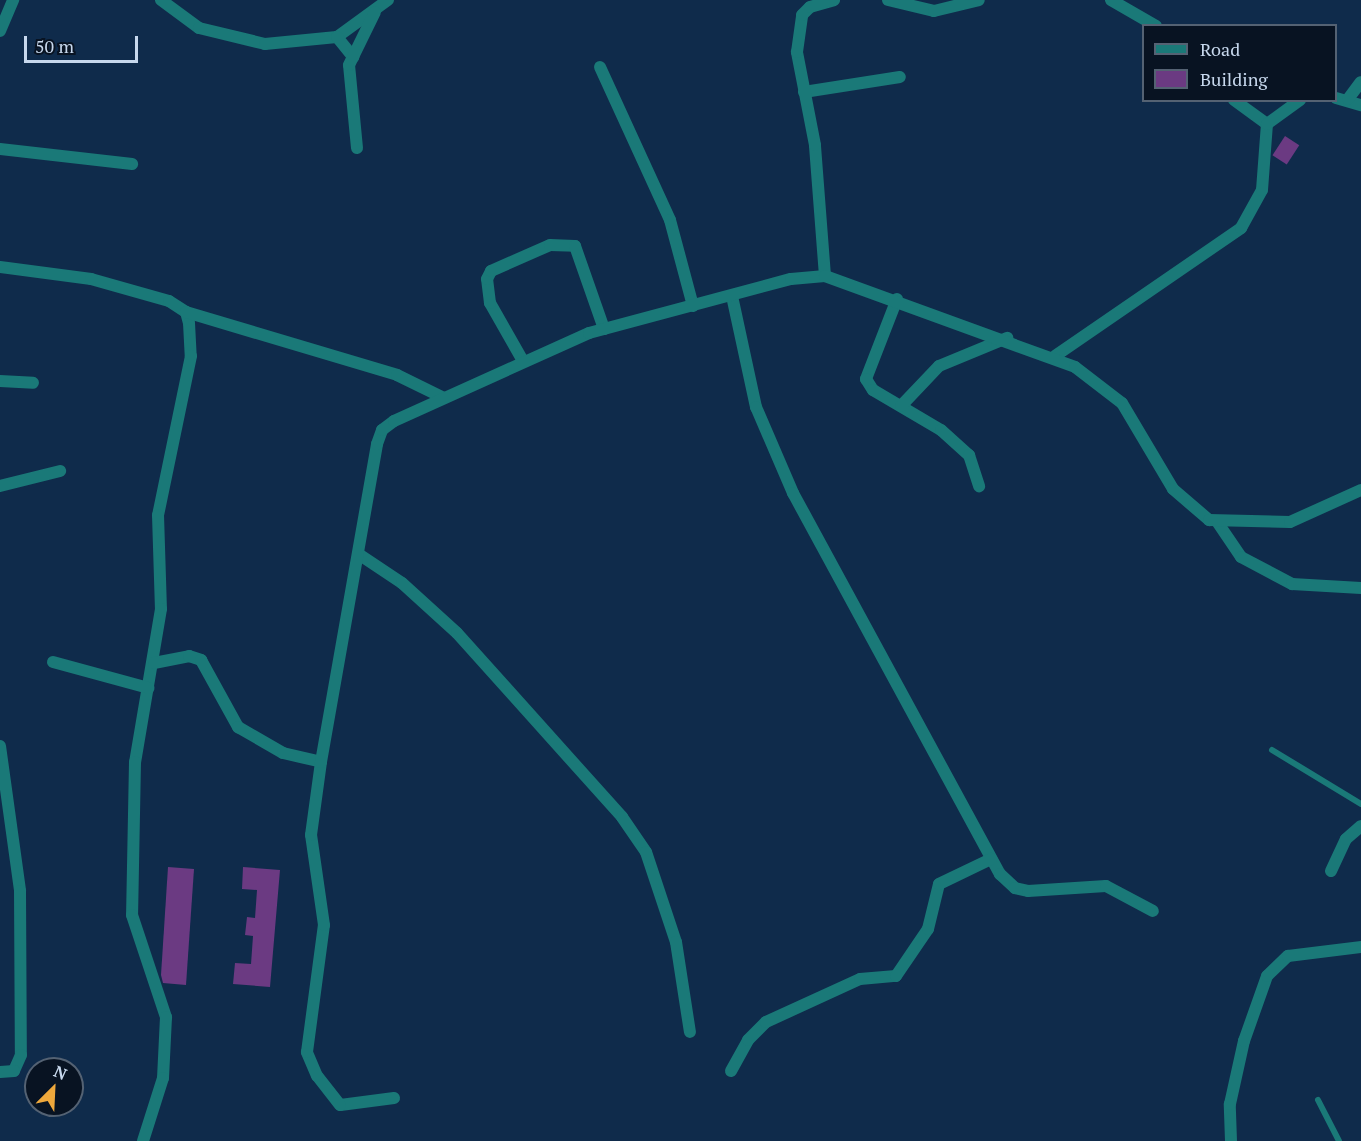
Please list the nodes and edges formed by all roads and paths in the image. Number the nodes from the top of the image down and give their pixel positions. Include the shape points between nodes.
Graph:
1 (13, 0) edge
2 (161, 0) edge
3 (388, 0) edge
4 (834, 0) edge
5 (888, 0) edge
6 (980, 0) edge
7 (1111, 0) edge
8 (377, 9) junction
9 (1153, 24) edge
10 (0, 31) edge
11 (337, 37) junction
12 (353, 57) junction
13 (600, 67) dead end
14 (900, 77) dead end
15 (1361, 82) edge
16 (804, 92) junction
17 (1342, 98) edge
18 (1237, 102) edge
19 (1297, 102) edge
20 (1361, 105) edge
21 (1267, 124) junction
22 (357, 148) dead end
23 (0, 149) edge
24 (132, 164) dead end
25 (0, 267) edge
26 (825, 276) junction
27 (732, 296) junction
28 (897, 299) junction
29 (693, 306) junction
30 (186, 312) junction
31 (604, 329) junction
32 (1007, 338) junction
33 (1055, 356) junction
34 (523, 361) junction
35 (0, 381) edge
36 (33, 382) dead end
37 (444, 398) junction
38 (901, 406) junction
39 (60, 471) dead end
40 (0, 486) edge
41 (979, 486) dead end
42 (1361, 490) edge
43 (1218, 523) junction
44 (360, 555) junction
45 (1361, 588) edge
46 (53, 662) dead end
47 (154, 663) junction
48 (149, 688) junction
49 (0, 746) edge
50 (1272, 750) dead end
51 (321, 762) junction
52 (1361, 804) edge
53 (1361, 826) edge
54 (991, 859) junction
55 (1331, 871) dead end
56 (1153, 911) dead end
57 (1361, 947) edge
58 (690, 1032) dead end
59 (731, 1071) dead end
60 (0, 1072) edge
61 (394, 1098) dead end
62 (1318, 1100) dead end
63 (143, 1141) edge
64 (1231, 1141) edge
65 (1339, 1141) edge

1 - 10 street
2 - 11 street via 199,28 265,44
3 - 8 street
4 - 16 street via 810,7 799,24 797,63
5 - 6 street via 934,11 966,8
7 - 9 street
8 - 11 street
8 - 12 street
11 - 12 street
12 - 22 street via 348,75
13 - 29 street via 670,220
14 - 16 street
15 - 17 street
16 - 26 street via 815,145
17 - 20 street
18 - 21 street
19 - 21 street
21 - 33 street via 1262,189 1241,228
23 - 24 street
25 - 30 street via 91,279 169,301
26 - 27 street via 791,279
26 - 28 street
27 - 29 street
27 - 54 street via 756,407 793,494
28 - 32 street
28 - 38 street via 866,379 873,390
29 - 31 street
30 - 37 street via 398,375
30 - 47 street via 191,356 158,515 161,609
31 - 34 street
31 - 34 street via 575,246 549,245 491,271 487,279 490,303
32 - 33 street
32 - 38 street via 939,366
33 - 43 street via 1122,403 1183,502
34 - 37 street
35 - 36 street
37 - 44 street via 382,430
38 - 41 street via 969,455
39 - 40 street
42 - 43 street via 1290,522
43 - 45 street via 1241,557 1292,584
44 - 51 street
44 - 58 street via 402,583 457,633 621,817 646,852 676,942
46 - 48 street
47 - 48 street
47 - 51 street via 189,656 201,660 238,727 283,753
48 - 63 street via 135,762 129,894 166,1017 167,1054
49 - 60 street via 20,891 21,1055 14,1071
50 - 52 lane
51 - 61 street via 311,835 324,926 307,1052 340,1105
53 - 55 street via 1346,839
54 - 56 street via 1015,888 1044,892 1093,883
54 - 59 street via 939,884 928,929 896,976 860,979 766,1022 748,1040
57 - 64 street via 1288,956 1267,976 1242,1051 1228,1122
62 - 65 lane

